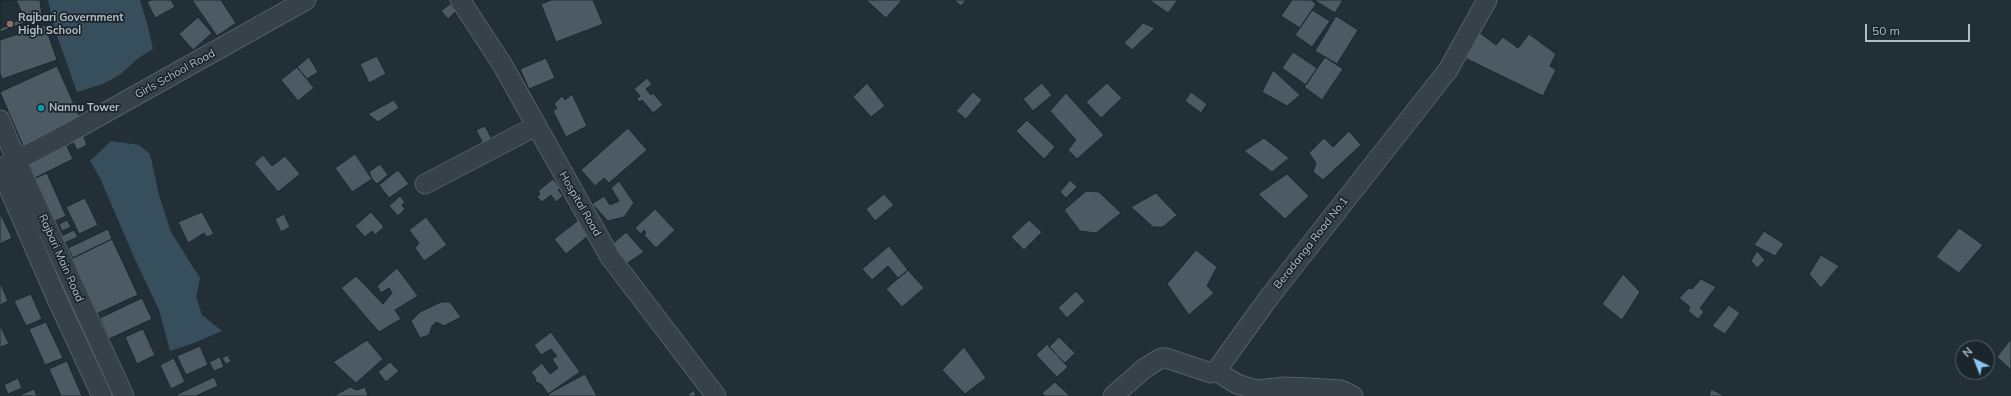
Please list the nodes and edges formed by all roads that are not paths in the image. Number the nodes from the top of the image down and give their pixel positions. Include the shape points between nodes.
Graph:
1 (306, 0) edge
2 (460, 0) edge
3 (1487, 0) edge
4 (536, 126) junction
5 (2, 128) edge
6 (6, 166) edge
7 (425, 184) dead end
8 (1216, 371) junction
9 (713, 395) edge
10 (102, 396) edge
11 (124, 396) edge
12 (1113, 396) edge
13 (1353, 396) edge

1 - 6 street, Girls School Road
2 - 4 street, Hospital Road via 502,64
3 - 8 street, Beradanga Road No.1 via 1448,70 1270,296
4 - 7 street
4 - 9 street, Hospital Road via 610,257
5 - 6 street, Rajbari Main Road
6 - 10 street, Rajbari Main Road via 57,299
6 - 11 street, Rajbari Main Road
8 - 12 street via 1211,374 1161,358 1145,368
8 - 13 street via 1237,384 1256,390 1309,388 1341,390

